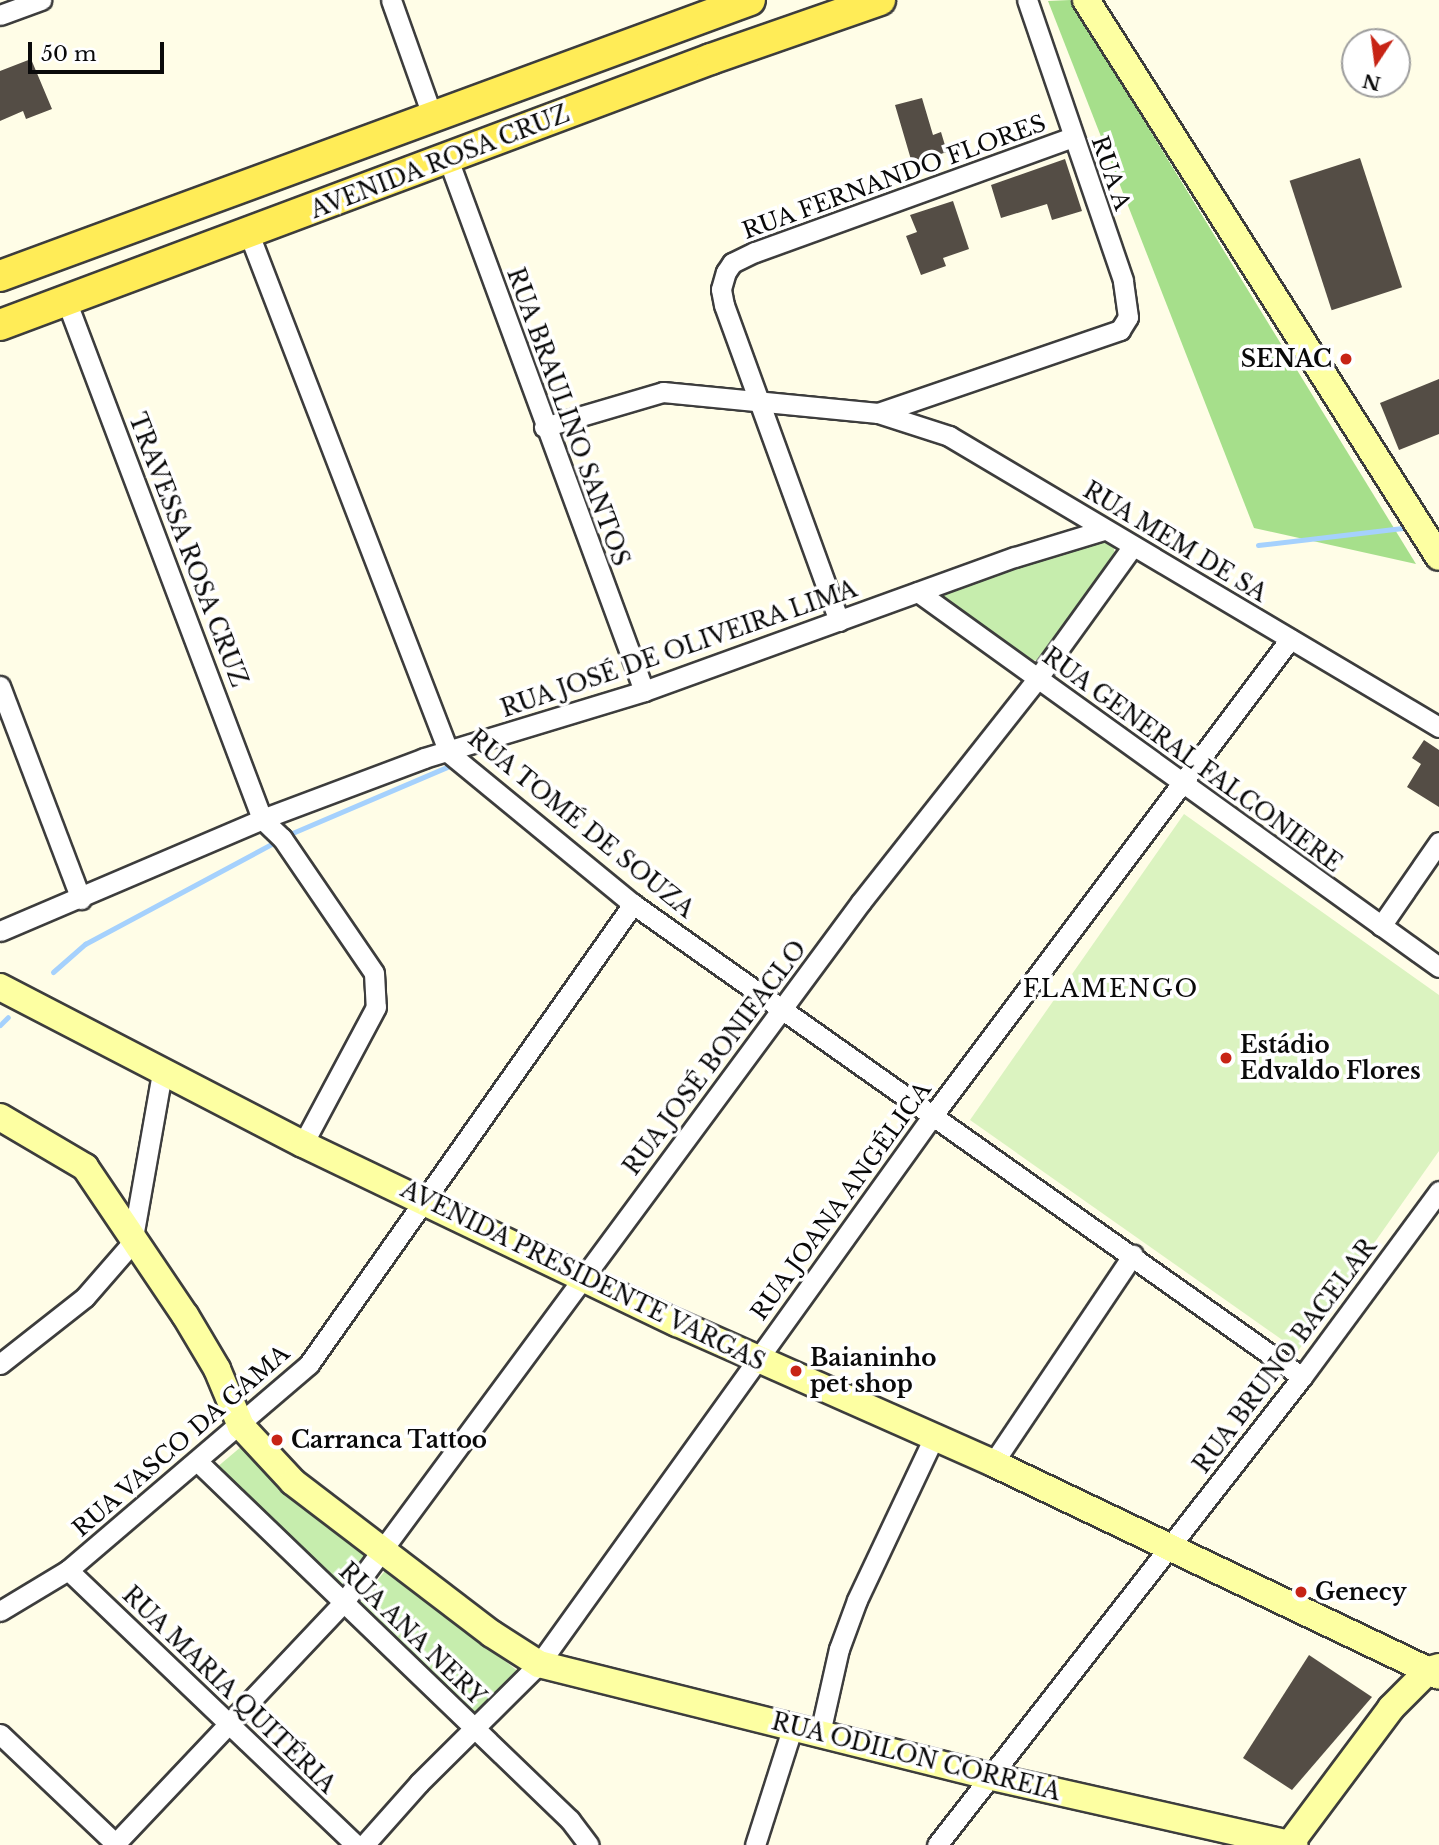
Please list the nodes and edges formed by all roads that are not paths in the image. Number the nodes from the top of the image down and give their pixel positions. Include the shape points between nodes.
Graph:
1 (41, 0) edge
2 (390, 0) edge
3 (750, 0) edge
4 (880, 0) edge
5 (1027, 0) edge
6 (1086, 0) edge
7 (0, 15) edge
8 (510, 90) junction
9 (432, 116) junction
10 (518, 131) junction
11 (1073, 137) junction
12 (447, 159) junction
13 (137, 226) junction
14 (249, 234) junction
15 (156, 267) junction
16 (0, 276) edge
17 (66, 300) junction
18 (0, 325) edge
19 (757, 401) junction
20 (878, 413) junction
21 (544, 427) junction
22 (1104, 530) junction
23 (1133, 547) junction
24 (1434, 550) edge
25 (918, 592) junction
26 (839, 621) junction
27 (1290, 639) junction
28 (1037, 679) junction
29 (0, 686) edge
30 (645, 691) junction
31 (1439, 727) edge
32 (449, 753) junction
33 (1180, 784) junction
34 (262, 819) junction
35 (1439, 842) edge
36 (81, 900) junction
37 (633, 904) junction
38 (1381, 926) junction
39 (0, 931) edge
40 (1439, 967) edge
41 (0, 987) edge
42 (785, 1008) junction
43 (162, 1073) junction
44 (933, 1115) junction
45 (0, 1117) edge
46 (303, 1144) junction
47 (1439, 1191) edge
48 (427, 1201) junction
49 (132, 1243) junction
50 (1133, 1255) junction
51 (584, 1275) junction
52 (0, 1340) edge
53 (19, 1350) junction
54 (756, 1359) junction
55 (0, 1364) edge
56 (1302, 1377) junction
57 (241, 1426) junction
58 (933, 1439) junction
59 (198, 1462) junction
60 (993, 1463) junction
61 (1168, 1550) junction
62 (382, 1553) junction
63 (68, 1570) junction
64 (343, 1603) junction
65 (0, 1611) edge
66 (539, 1664) junction
67 (1436, 1671) edge
68 (227, 1723) junction
69 (793, 1726) junction
70 (476, 1730) junction
71 (820, 1733) junction
72 (0, 1734) edge
73 (992, 1777) junction
74 (116, 1845) edge
75 (356, 1845) edge
76 (364, 1845) edge
77 (589, 1845) edge
78 (755, 1845) edge
79 (937, 1845) edge
80 (1291, 1845) edge

1 - 7 street
2 - 9 street
3 - 8 main road, AVENIDA ROSA CRUZ
4 - 10 main road, AVENIDA ROSA CRUZ
5 - 11 street, RUA A
6 - 24 main road
8 - 9 main road, AVENIDA ROSA CRUZ
8 - 10 main road via 525,105
9 - 13 main road, AVENIDA ROSA CRUZ
10 - 12 main road, AVENIDA ROSA CRUZ
11 - 19 street, RUA FERNANDO FLORES via 732,263 721,280 721,296
11 - 20 street, RUA A via 1128,305 1128,317 1120,330
12 - 14 main road, AVENIDA ROSA CRUZ
12 - 21 street, RUA BRAULINO SANTOS
13 - 15 main road via 133,250 137,258
13 - 16 main road, AVENIDA ROSA CRUZ
14 - 15 main road, AVENIDA ROSA CRUZ
14 - 32 street, RUA TOMÉ DE SOUZA
15 - 17 main road, AVENIDA ROSA CRUZ
17 - 18 main road, AVENIDA ROSA CRUZ
17 - 34 street, TRAVESSA ROSA CRUZ
19 - 20 street
19 - 21 street via 663,392
19 - 26 street
20 - 22 street, RUA MEM DE SA via 949,436
21 - 30 street, RUA BRAULINO SANTOS
22 - 23 street, RUA MEM DE SA
22 - 25 street, RUA JOSÉ DE OLIVEIRA LIMA
23 - 27 street, RUA MEM DE SA
23 - 28 street, RUA JOSÉ BONIFACLO
25 - 26 street, RUA JOSÉ DE OLIVEIRA LIMA
25 - 28 street, RUA GENERAL FALCONIERE
26 - 30 street, RUA JOSÉ DE OLIVEIRA LIMA
27 - 31 street, RUA MEM DE SA
27 - 33 street, RUA JOANA ANGÉLICA
28 - 33 street, RUA GENERAL FALCONIERE
28 - 42 street, RUA JOSÉ BONIFACLO via 860,902
29 - 36 street
30 - 32 street, RUA JOSÉ DE OLIVEIRA LIMA
32 - 34 street, RUA JOSÉ DE OLIVEIRA LIMA
32 - 37 street, RUA TOMÉ DE SOUZA
33 - 38 street, RUA GENERAL FALCONIERE
33 - 44 street, RUA JOANA ANGÉLICA
34 - 36 street, RUA JOSÉ DE OLIVEIRA LIMA
34 - 46 street via 287,846 370,961 377,988 376,1007 363,1036
35 - 38 street
36 - 39 street, RUA JOSÉ DE OLIVEIRA LIMA
37 - 42 street, RUA TOMÉ DE SOUZA
37 - 48 street, RUA VASCO DA GAMA
38 - 40 street, RUA GENERAL FALCONIERE
41 - 43 main road, AVENIDA PRESIDENTE VARGAS
42 - 44 street, RUA TOMÉ DE SOUZA
42 - 51 street, RUA JOSÉ BONIFACLO
43 - 46 main road, AVENIDA PRESIDENTE VARGAS
43 - 49 street
44 - 50 street, RUA TOMÉ DE SOUZA
44 - 54 street, RUA JOANA ANGÉLICA
45 - 49 main road via 85,1167
46 - 48 main road, AVENIDA PRESIDENTE VARGAS
47 - 56 street, RUA BRUNO BACELAR
48 - 51 main road, AVENIDA PRESIDENTE VARGAS
48 - 57 street, RUA VASCO DA GAMA via 309,1364
49 - 53 street via 85,1297
49 - 57 main road via 210,1358
50 - 56 street, RUA TOMÉ DE SOUZA
50 - 60 street
51 - 54 main road, AVENIDA PRESIDENTE VARGAS
51 - 62 street, RUA JOSÉ BONIFACLO
52 - 53 street
53 - 55 street
54 - 58 main road, AVENIDA PRESIDENTE VARGAS
54 - 66 street, RUA JOANA ANGÉLICA
56 - 61 street, RUA BRUNO BACELAR
57 - 59 street, RUA VASCO DA GAMA
57 - 62 main road via 293,1482
58 - 60 main road, AVENIDA PRESIDENTE VARGAS
58 - 71 street via 857,1600 839,1649
59 - 63 street, RUA VASCO DA GAMA
59 - 64 street, RUA ANA NERY
60 - 61 main road, AVENIDA PRESIDENTE VARGAS
61 - 67 main road, AVENIDA PRESIDENTE VARGAS
61 - 73 street, RUA BRUNO BACELAR
62 - 64 street, RUA JOSÉ BONIFACLO
62 - 66 main road
63 - 65 street, RUA VASCO DA GAMA
63 - 68 street, RUA MARIA QUITÉRIA
64 - 68 street, RUA JOSÉ BONIFACLO
64 - 70 street, RUA ANA NERY
66 - 69 main road, RUA ODILON CORREIA
66 - 70 street, RUA JOANA ANGÉLICA
67 - 80 main road via 1355,1752
68 - 74 street, RUA JOSÉ BONIFACLO
68 - 75 street, RUA MARIA QUITÉRIA
69 - 71 main road, RUA ODILON CORREIA
69 - 78 street
70 - 76 street, RUA JOANA ANGÉLICA via 419,1783
70 - 77 street, RUA ANA NERY
71 - 73 main road, RUA ODILON CORREIA
72 - 74 street
73 - 79 street, RUA BRUNO BACELAR
73 - 80 main road, RUA ODILON CORREIA

